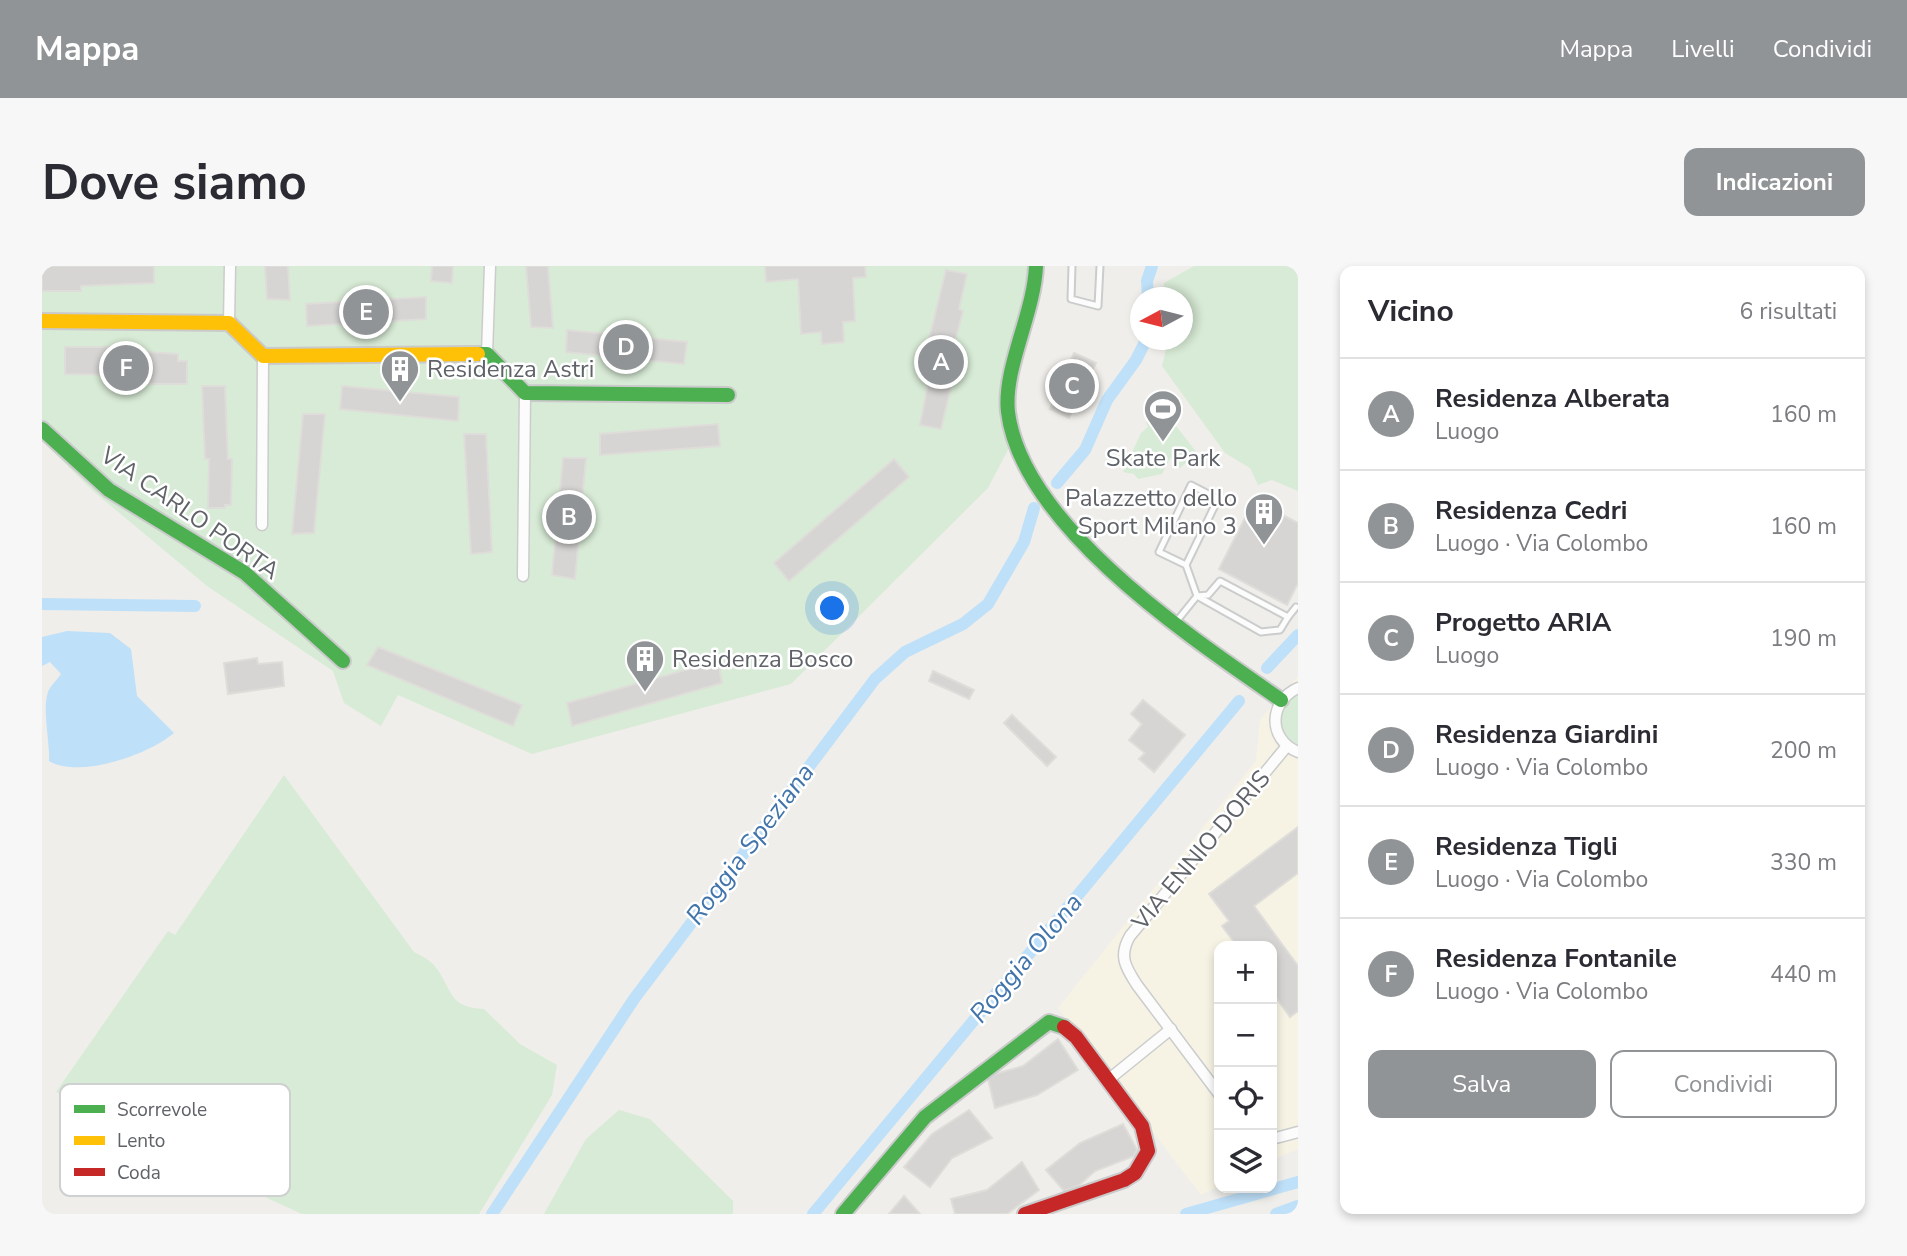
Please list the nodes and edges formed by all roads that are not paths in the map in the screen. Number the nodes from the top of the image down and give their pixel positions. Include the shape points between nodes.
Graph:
1 (230, 266) edge
2 (490, 266) edge
3 (1036, 266) edge
4 (1072, 266) edge
5 (1100, 266) edge
6 (42, 321) edge
7 (229, 323) junction
8 (487, 354) junction
9 (263, 356) junction
10 (525, 393) junction
11 (728, 395) dead end
12 (42, 429) edge
13 (262, 525) dead end
14 (1186, 565) junction
15 (523, 576) dead end
16 (1197, 596) junction
17 (1296, 607) dead end
18 (1288, 617) junction
19 (1174, 624) junction
20 (343, 661) dead end
21 (1298, 688) edge
22 (1281, 700) junction
23 (1287, 746) junction
24 (1298, 752) edge
25 (1171, 1029) junction
26 (1108, 1080) junction
27 (1214, 1087) edge
28 (1298, 1132) edge
29 (1277, 1138) edge
30 (844, 1214) edge
31 (1025, 1214) edge

1 - 7 street
2 - 8 street
3 - 19 street via 1032,310 1011,379 1008,411 1017,451 1048,501
4 - 5 lane via 1071,299 1098,306
6 - 7 street
7 - 9 street
8 - 9 street
8 - 10 street
9 - 13 street
10 - 11 street
10 - 15 street
12 - 20 street, VIA CARLO PORTA via 109,490 245,573
14 - 14 lane via 1218,499 1191,485 1159,552
14 - 16 lane
16 - 18 lane via 1208,594 1220,581
16 - 18 lane via 1261,632 1280,630
16 - 19 lane
17 - 18 lane
19 - 22 street
21 - 22 street
22 - 23 street via 1276,729
23 - 24 street
23 - 25 street, VIA ENNIO DORIS via 1125,944 1126,968
25 - 26 street
25 - 27 street, VIA ENNIO DORIS
26 - 30 street via 1064,1027 1049,1022 1041,1026 925,1117
26 - 31 street via 1142,1126 1148,1152 1144,1162 1124,1180
28 - 29 street

